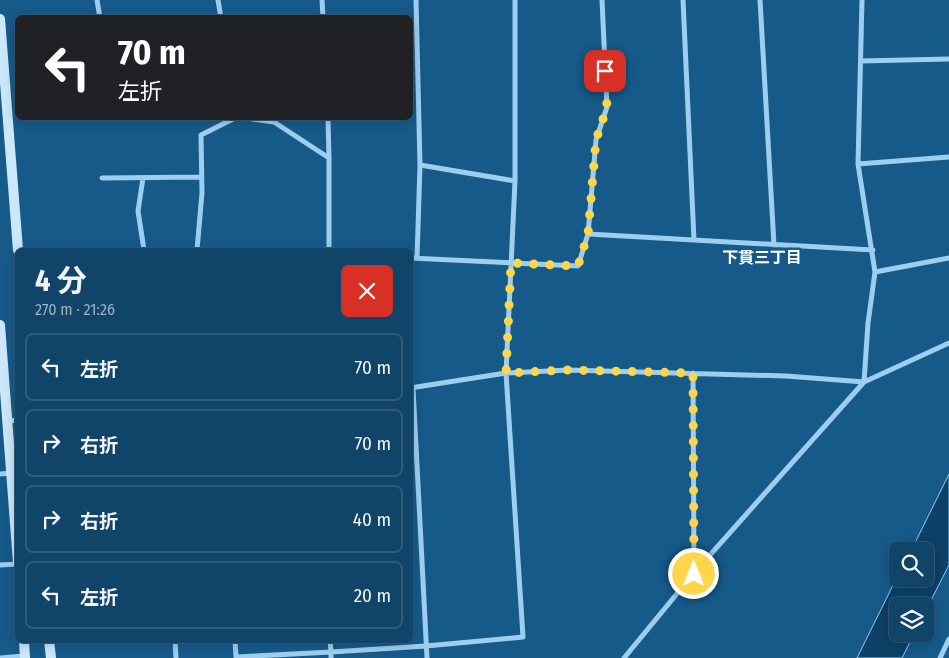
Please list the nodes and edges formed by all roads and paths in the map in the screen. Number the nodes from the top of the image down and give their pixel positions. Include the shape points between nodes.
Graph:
1 (97, 0) edge
2 (218, 0) edge
3 (322, 0) edge
4 (416, 0) edge
5 (515, 0) edge
6 (602, 0) edge
7 (682, 0) edge
8 (760, 0) edge
9 (862, 0) edge
10 (100, 15) edge
11 (220, 15) edge
12 (323, 15) edge
13 (0, 19) edge
14 (949, 59) edge
15 (861, 61) junction
16 (230, 120) edge
17 (260, 120) edge
18 (328, 120) edge
19 (5, 135) edge
20 (949, 157) edge
21 (330, 158) junction
22 (858, 164) junction
23 (420, 165) junction
24 (202, 177) junction
25 (102, 178) dead end
26 (143, 178) junction
27 (515, 181) junction
28 (588, 234) junction
29 (694, 240) junction
30 (774, 245) junction
31 (18, 248) edge
32 (144, 248) edge
33 (197, 248) edge
34 (329, 248) edge
35 (873, 250) junction
36 (413, 258) edge
37 (417, 258) junction
38 (949, 258) edge
39 (511, 263) junction
40 (875, 272) junction
41 (0, 325) edge
42 (949, 343) edge
43 (506, 373) junction
44 (693, 373) junction
45 (864, 382) junction
46 (413, 388) edge
47 (2, 399) edge
48 (413, 406) edge
49 (13, 420) edge
50 (11, 473) junction
51 (0, 474) edge
52 (15, 524) edge
53 (15, 563) edge
54 (0, 565) edge
55 (694, 574) junction
56 (949, 639) edge
57 (24, 643) edge
58 (50, 643) edge
59 (175, 643) edge
60 (235, 643) edge
61 (426, 646) junction
62 (331, 655) edge
63 (25, 657) edge
64 (0, 658) edge
65 (51, 658) edge
66 (176, 658) edge
67 (427, 658) edge
68 (624, 658) edge
69 (940, 658) edge

1 - 10 street
2 - 11 street
3 - 12 street
4 - 23 street
5 - 27 street
6 - 28 street via 607,107 596,140
7 - 29 street
8 - 30 street
9 - 15 street
13 - 19 main road
14 - 15 street
15 - 22 street
16 - 24 street via 201,134
17 - 21 street via 274,122
18 - 21 street
19 - 31 main road
20 - 22 street
21 - 34 street
22 - 35 street
23 - 27 street
23 - 37 street
24 - 26 street
24 - 33 street
25 - 26 street
26 - 32 street via 138,211
27 - 39 street
28 - 29 street
28 - 39 street via 578,266
29 - 30 street
30 - 35 street
35 - 40 street
36 - 37 street
37 - 39 street
38 - 40 street
39 - 43 street
40 - 45 street
41 - 47 main road
42 - 45 street
43 - 44 street via 568,370
43 - 46 street
43 - 61 street via 523,638
44 - 45 street
44 - 55 street
45 - 55 street
47 - 49 main road
48 - 61 street
49 - 50 main road
50 - 51 street
50 - 52 main road
53 - 54 street
55 - 68 street
56 - 69 street
57 - 63 main road
58 - 65 main road
59 - 66 street
60 - 62 street via 236,657
61 - 62 street
61 - 67 street
63 - 64 street

